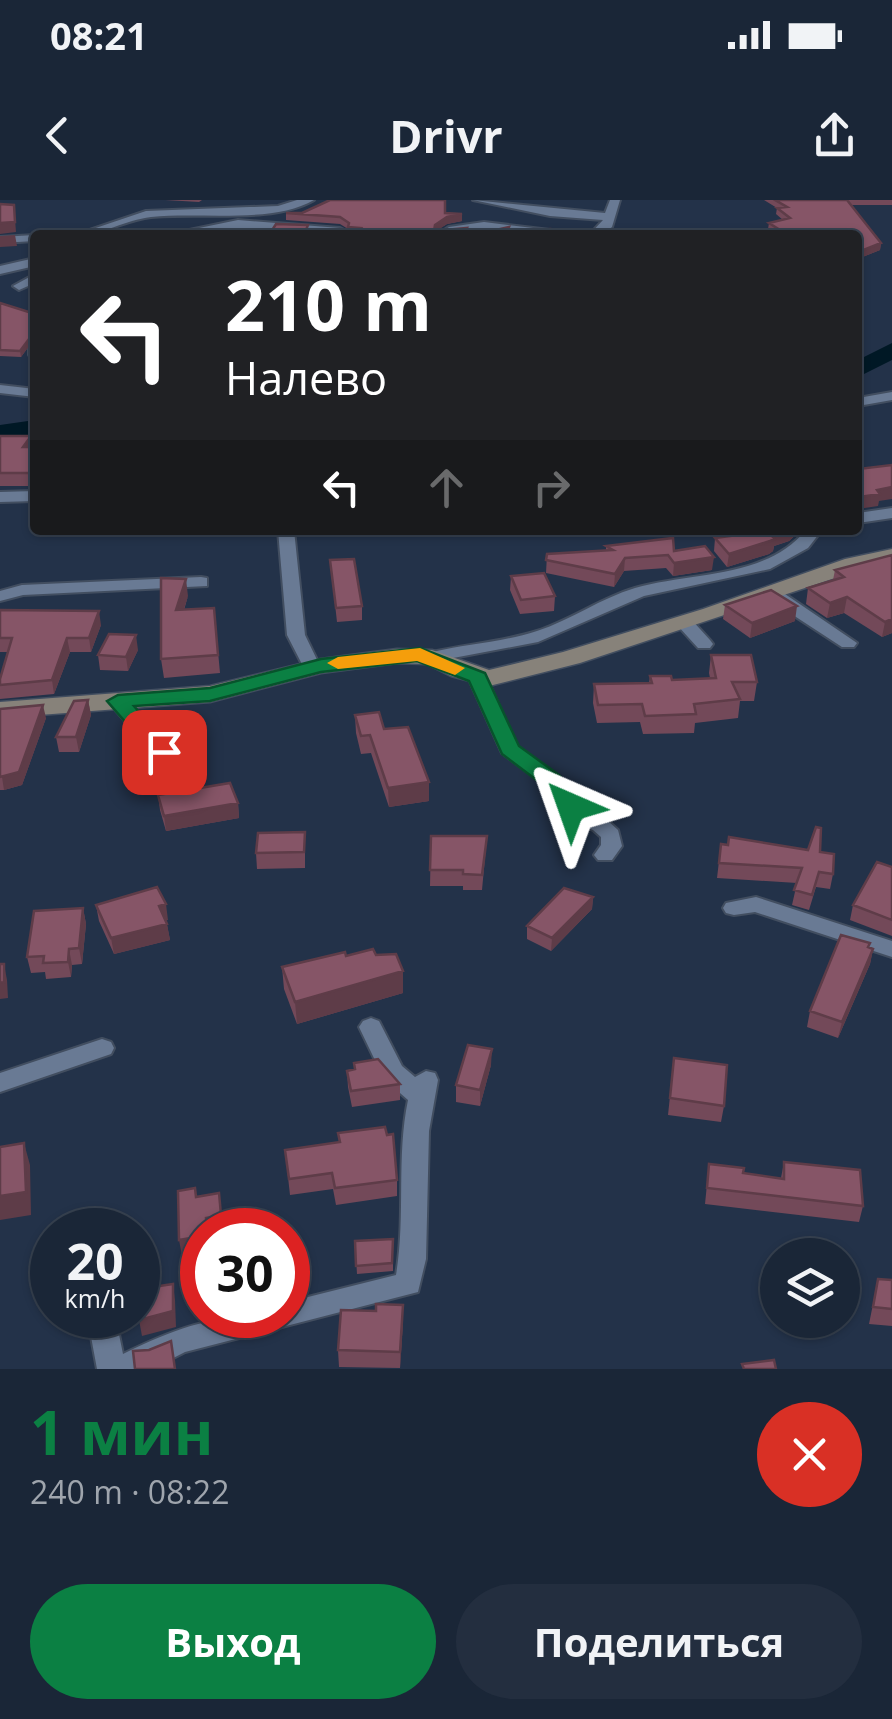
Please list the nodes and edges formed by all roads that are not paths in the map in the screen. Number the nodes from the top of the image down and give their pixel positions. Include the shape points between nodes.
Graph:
1 (308, 200) edge
2 (478, 200) edge
3 (615, 200) edge
4 (328, 201) edge
5 (608, 217) junction
6 (226, 224) junction
7 (97, 230) edge
8 (195, 230) edge
9 (324, 230) edge
10 (450, 230) edge
11 (511, 230) edge
12 (602, 230) edge
13 (30, 238) edge
14 (0, 240) edge
15 (30, 263) edge
16 (0, 270) edge
17 (30, 280) edge
18 (19, 286) dead end
19 (0, 389) edge
20 (30, 392) edge
21 (892, 396) edge
22 (862, 401) edge
23 (30, 496) edge
24 (0, 497) edge
25 (892, 514) edge
26 (862, 518) edge
27 (286, 535) edge
28 (811, 535) edge
29 (892, 556) edge
30 (201, 582) dead end
31 (770, 592) junction
32 (0, 596) edge
33 (684, 622) junction
34 (848, 643) dead end
35 (704, 644) dead end
36 (432, 657) junction
37 (312, 668) junction
38 (478, 677) junction
39 (118, 701) junction
40 (0, 710) edge
41 (174, 766) dead end
42 (605, 855) dead end
43 (734, 908) dead end
44 (892, 949) edge
45 (372, 1027) dead end
46 (102, 1048) dead end
47 (0, 1083) edge
48 (310, 1308) edge
49 (106, 1338) edge
50 (194, 1338) edge
51 (112, 1369) edge
52 (123, 1369) edge

1 - 7 street via 279,209 146,214
2 - 5 street
3 - 5 street
4 - 6 street via 290,217
5 - 12 street
6 - 8 street
6 - 9 street
10 - 11 street
13 - 14 street
15 - 16 street
17 - 18 street
19 - 20 street
21 - 22 street
23 - 24 street
25 - 26 street
27 - 37 street via 296,635
28 - 36 street via 784,556 737,573 650,589 520,641
29 - 31 street
30 - 32 street
31 - 33 street
31 - 34 street
33 - 35 street
33 - 38 street via 520,672
36 - 37 street
36 - 38 street
37 - 39 street via 210,694
38 - 42 street via 510,749 551,780 576,816 611,835
39 - 40 street
39 - 41 street
43 - 44 street via 756,904
45 - 48 street via 393,1072 423,1088 412,1196 415,1256 408,1284
46 - 47 street
49 - 51 street
50 - 52 street

